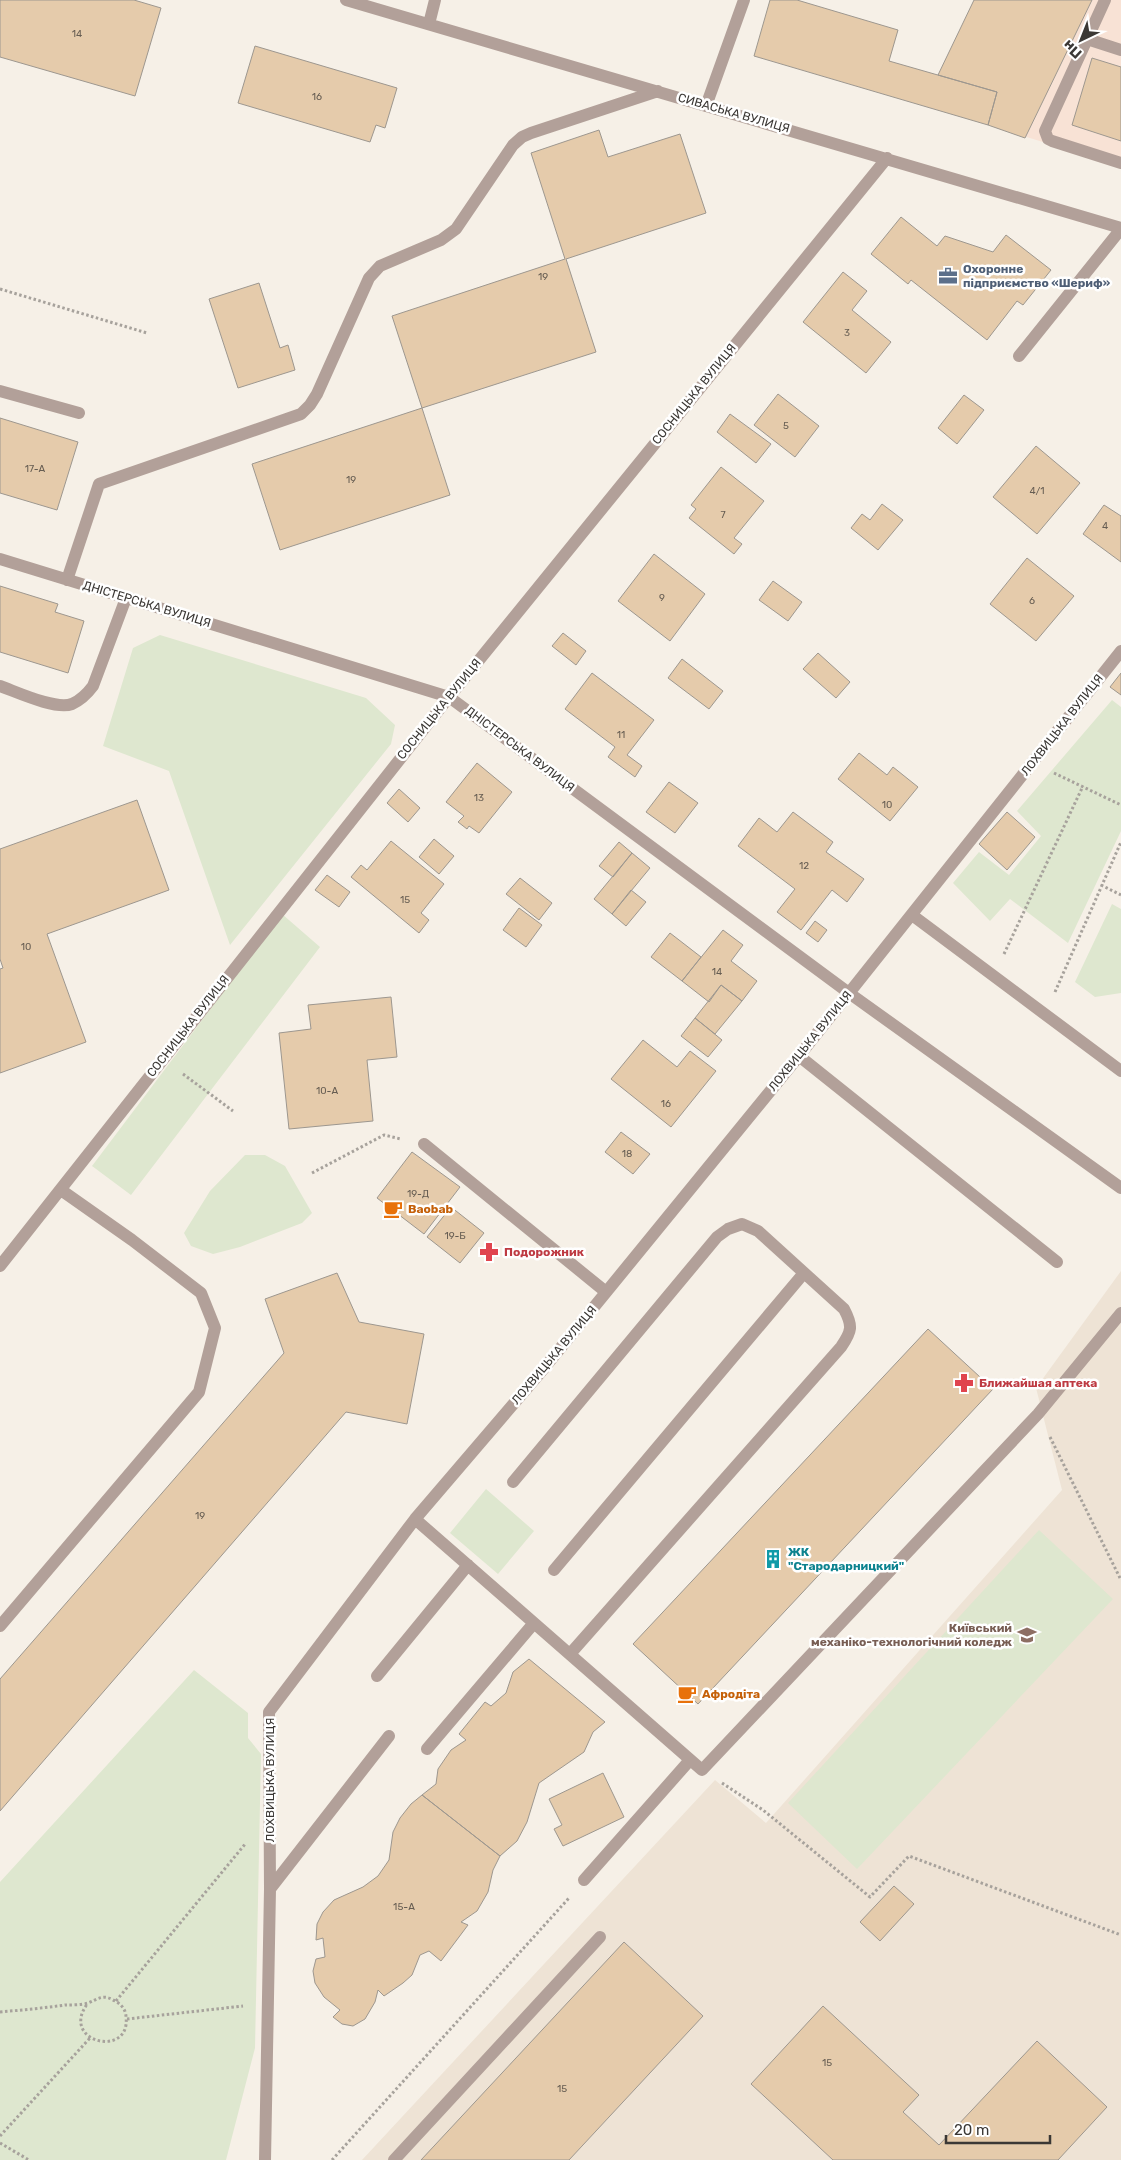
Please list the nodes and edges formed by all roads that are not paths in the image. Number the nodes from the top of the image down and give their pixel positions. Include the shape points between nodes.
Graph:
1 (346, 0) edge
2 (435, 0) edge
3 (744, 0) edge
4 (1105, 0) edge
5 (428, 24) junction
6 (1087, 40) junction
7 (1121, 50) edge
8 (658, 91) junction
9 (706, 106) junction
10 (887, 158) junction
11 (1121, 164) edge
12 (1121, 229) edge
13 (1019, 356) dead end
14 (0, 391) edge
15 (79, 413) dead end
16 (0, 558) edge
17 (67, 580) junction
18 (126, 598) junction
19 (1121, 651) edge
20 (0, 686) edge
21 (449, 696) junction
22 (912, 915) junction
23 (849, 993) junction
24 (799, 1056) junction
25 (1121, 1071) edge
26 (424, 1144) road end
27 (1121, 1188) edge
28 (61, 1190) junction
29 (2, 1260) edge
30 (1056, 1262) dead end
31 (804, 1273) junction
32 (606, 1292) junction
33 (1121, 1313) edge
34 (513, 1482) dead end
35 (415, 1519) junction
36 (468, 1565) junction
37 (554, 1570) dead end
38 (534, 1623) junction
39 (0, 1626) edge
40 (570, 1654) junction
41 (377, 1676) dead end
42 (388, 1736) dead end
43 (427, 1749) dead end
44 (690, 1760) junction
45 (584, 1880) road end
46 (270, 1889) junction
47 (600, 1937) dead end
48 (265, 2160) edge
49 (394, 2160) edge

1 - 5 street, СИВАСЬКА ВУЛИЦЯ
2 - 5 street
3 - 9 street
4 - 6 street
5 - 8 street, СИВАСЬКА ВУЛИЦЯ
6 - 7 street
6 - 11 street via 1045,131 1052,141
8 - 9 street, СИВАСЬКА ВУЛИЦЯ
8 - 17 street via 531,133 513,145 456,229 440,240 380,266 369,278 317,394 301,414 99,484
9 - 10 street, СИВАСЬКА ВУЛИЦЯ
10 - 12 street, СИВАСЬКА ВУЛИЦЯ
10 - 21 street, СОСНИЦЬКА ВУЛИЦЯ
12 - 13 street
14 - 15 street
16 - 17 street, ДНІСТЕРСЬКА ВУЛИЦЯ
17 - 18 street, ДНІСТЕРСЬКА ВУЛИЦЯ
18 - 20 street via 93,686 84,697 70,704 53,704
18 - 21 street, ДНІСТЕРСЬКА ВУЛИЦЯ
19 - 22 street, ЛОХВИЦЬКА ВУЛИЦЯ
21 - 23 street, ДНІСТЕРСЬКА ВУЛИЦЯ
21 - 28 street, СОСНИЦЬКА ВУЛИЦЯ
22 - 23 street, ЛОХВИЦЬКА ВУЛИЦЯ
22 - 25 street
23 - 24 street, ЛОХВИЦЬКА ВУЛИЦЯ
23 - 27 street, ДНІСТЕРСЬКА ВУЛИЦЯ
24 - 30 street
24 - 32 street, ЛОХВИЦЬКА ВУЛИЦЯ
26 - 32 street
28 - 29 street, СОСНИЦЬКА ВУЛИЦЯ
28 - 39 street via 201,1294 215,1328 199,1392
31 - 34 street via 758,1231 742,1224 728,1229 717,1237
31 - 37 street
31 - 40 street via 844,1309 851,1322 850,1334 842,1347
32 - 35 street, ЛОХВИЦЬКА ВУЛИЦЯ
33 - 44 street via 1038,1414 702,1770
35 - 36 street
35 - 46 street, ЛОХВИЦЬКА ВУЛИЦЯ via 269,1712
36 - 38 street
36 - 41 street
38 - 40 street
38 - 43 street
40 - 44 street
42 - 46 street
44 - 45 street
46 - 48 street, ЛОХВИЦЬКА ВУЛИЦЯ
47 - 49 street

